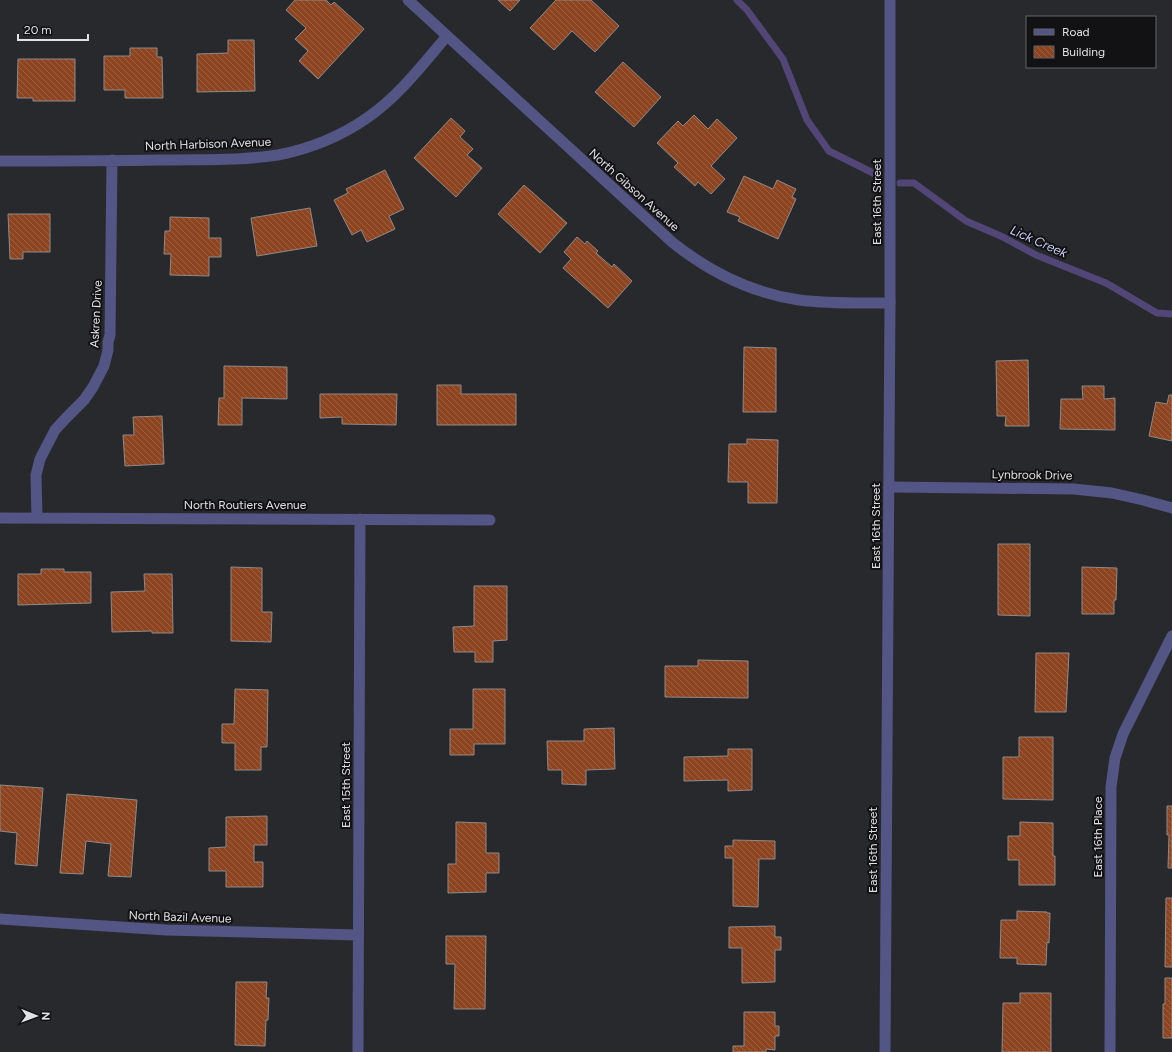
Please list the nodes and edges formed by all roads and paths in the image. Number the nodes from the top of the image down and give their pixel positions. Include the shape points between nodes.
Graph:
1 (408, 0) edge
2 (890, 0) edge
3 (447, 36) junction
4 (112, 160) junction
5 (0, 161) edge
6 (890, 303) junction
7 (889, 487) junction
8 (1172, 508) edge
9 (0, 518) edge
10 (37, 518) junction
11 (360, 519) junction
12 (490, 520) dead end
13 (1172, 636) edge
14 (0, 919) edge
15 (358, 935) junction
16 (358, 1052) edge
17 (885, 1052) edge
18 (1110, 1052) edge

1 - 3 street, North Gibson Avenue
2 - 6 street, East 16th Street
3 - 4 street, North Harbison Avenue via 386,104 359,123 320,142 288,152 255,158
3 - 6 street, North Gibson Avenue via 672,242 698,261 736,281 784,297 831,303
4 - 5 street, North Harbison Avenue
4 - 10 street, Askren Drive via 108,350 104,366 89,394 55,430 40,459 36,474
6 - 7 street, East 16th Street
7 - 8 street, Lynbrook Drive via 1074,489 1112,493
7 - 17 street, East 16th Street
9 - 10 street, North Routiers Avenue
10 - 11 street, North Routiers Avenue
11 - 12 street, North Routiers Avenue
11 - 15 street, East 15th Street
13 - 18 street, East 16th Place via 1123,734 1113,768
14 - 15 street, North Bazil Avenue via 166,930
15 - 16 street, East 15th Street

